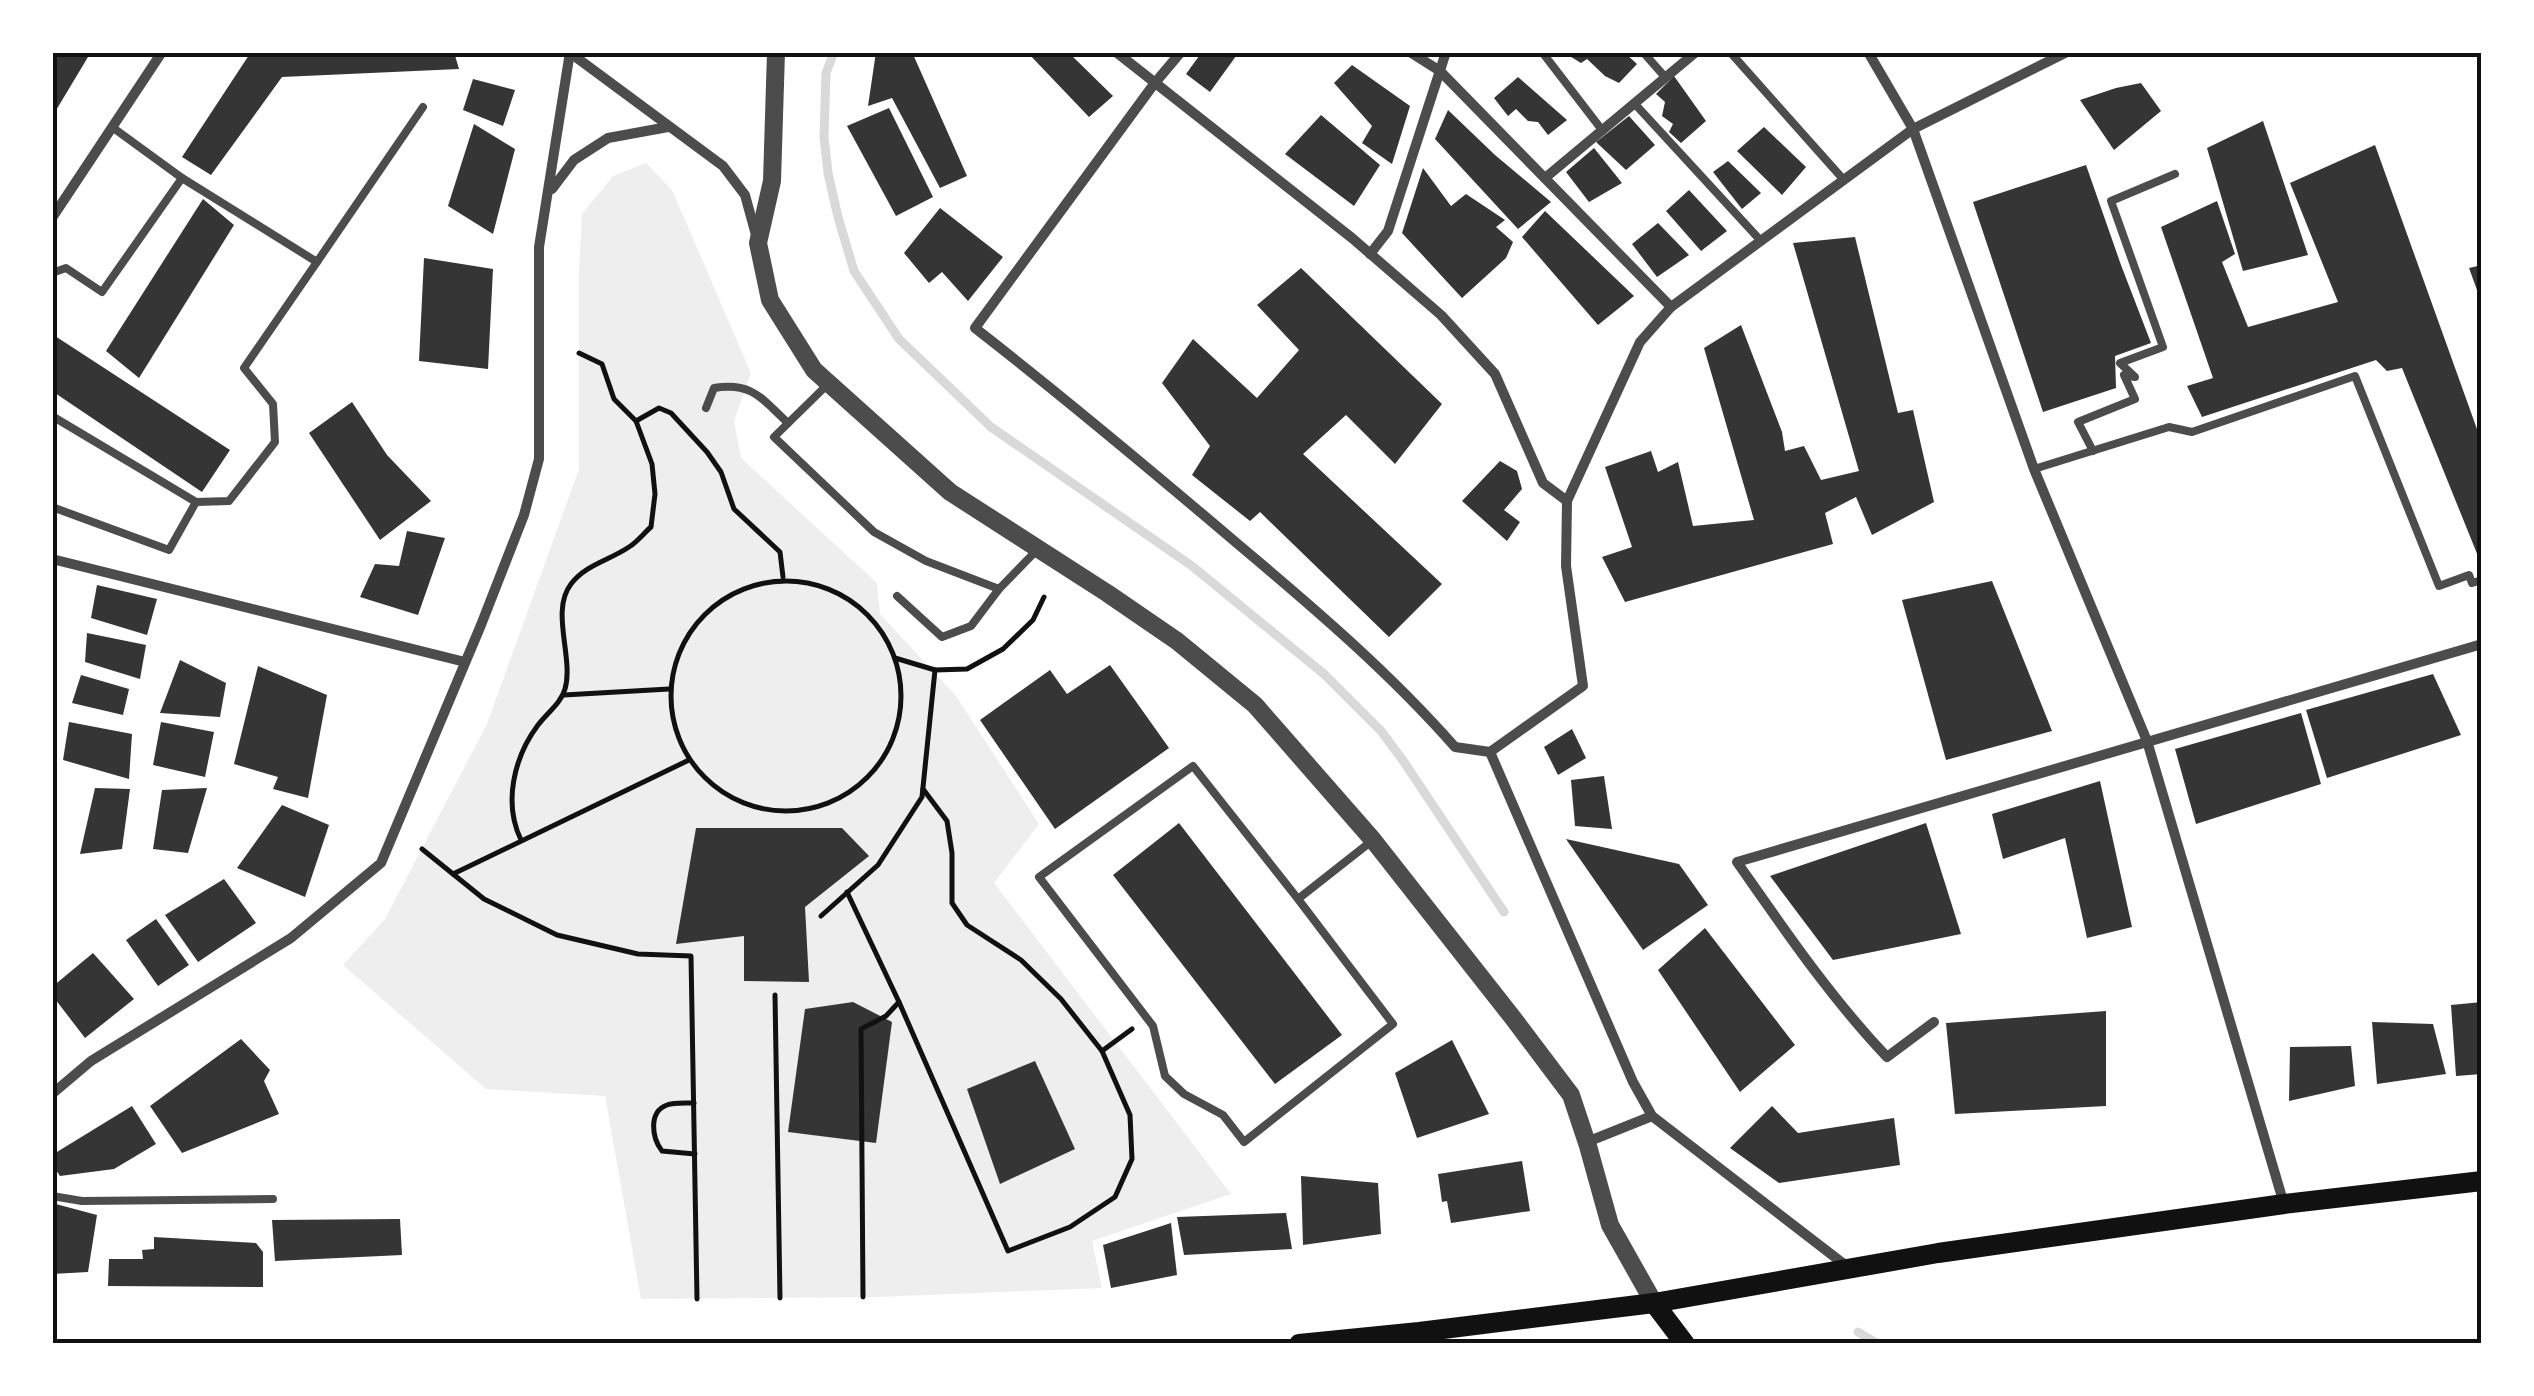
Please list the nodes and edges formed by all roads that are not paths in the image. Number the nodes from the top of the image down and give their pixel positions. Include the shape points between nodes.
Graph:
1 (162, 52) edge
2 (776, 52) edge
3 (1116, 52) edge
4 (1180, 52) edge
5 (1410, 52) edge
6 (1446, 52) edge
7 (1542, 52) edge
8 (1643, 52) edge
9 (1696, 52) edge
10 (1730, 52) edge
11 (1868, 52) edge
12 (2067, 52) edge
13 (570, 53) edge
14 (1440, 71) junction
15 (1665, 78) junction
16 (1154, 84) junction
17 (1634, 103) junction
18 (423, 107) dead end
19 (668, 127) junction
20 (112, 128) junction
21 (1913, 129) junction
22 (1602, 130) junction
23 (2175, 174) dead end
24 (182, 178) junction
25 (1545, 178) junction
26 (1843, 179) junction
27 (548, 194) junction
28 (52, 218) edge
29 (1761, 242) junction
30 (758, 243) junction
31 (1370, 254) junction
32 (317, 262) junction
33 (52, 273) edge
34 (1670, 307) junction
35 (828, 384) junction
36 (706, 408) dead end
37 (52, 416) edge
38 (788, 424) junction
39 (2093, 451) junction
40 (2034, 469) junction
41 (1567, 501) junction
42 (196, 502) junction
43 (52, 507) edge
44 (1037, 550) junction
45 (52, 560) edge
46 (2482, 580) edge
47 (998, 588) junction
48 (897, 596) dead end
49 (2482, 644) edge
50 (465, 662) junction
51 (2147, 742) junction
52 (1490, 752) junction
53 (1373, 840) junction
54 (1298, 899) junction
55 (1934, 1022) dead end
56 (52, 1094) edge
57 (1652, 1116) junction
58 (1587, 1142) junction
59 (2482, 1181) edge
60 (52, 1196) edge
61 (273, 1199) dead end
62 (2284, 1204) junction
63 (1850, 1269) junction
64 (1654, 1303) junction
65 (1299, 1344) edge
66 (1686, 1344) edge

1 - 20 street
2 - 30 street via 772,181
3 - 16 street
4 - 16 street
5 - 14 street
6 - 14 street
7 - 22 lane
8 - 15 lane
9 - 15 street
10 - 26 lane
11 - 21 street
12 - 21 street
13 - 19 street
13 - 27 street
14 - 25 street
14 - 31 street via 1388,231
15 - 17 street
16 - 31 street
16 - 52 street via 975,328 1287,585 1415,701 1455,747
17 - 22 street
17 - 29 lane
18 - 32 lane
19 - 27 street via 608,138 574,160
19 - 30 street via 723,166 745,195
20 - 24 lane
20 - 28 street
21 - 26 street
21 - 40 street
22 - 25 street
23 - 39 lane via 2111,201 2163,346 2120,362 2135,377 2124,374 2134,399 2078,422
24 - 32 lane
24 - 33 lane via 102,292 66,268
25 - 34 street
26 - 29 street
27 - 50 street via 539,247 539,459 524,515
29 - 34 street
30 - 35 street via 770,300
31 - 41 street via 1496,374 1543,483
32 - 42 lane via 244,368 273,404 274,442 229,502
34 - 41 street via 1640,342
35 - 38 lane
35 - 44 street via 950,492
36 - 38 lane via 714,388 736,385 757,394
37 - 42 lane
38 - 47 lane via 774,437 874,532 926,561
39 - 40 lane
39 - 46 lane via 2169,427 2192,432 2355,376 2439,586 2469,575 2472,583
40 - 51 street
41 - 52 street via 1566,566 1583,686
42 - 43 lane via 170,550
44 - 47 lane
44 - 53 street via 1177,642 1255,705
45 - 50 street
47 - 48 lane via 971,626 942,637
49 - 51 street
50 - 56 street via 380,863 291,938 91,1061
51 - 55 street via 1737,862 1887,1057
51 - 62 street
52 - 57 street
53 - 54 lane
53 - 58 street via 1571,1095
54 - 54 lane via 1393,1024 1244,1142 1223,1115 1165,1076 1153,1026 1039,877 1193,766
57 - 58 street
57 - 63 street
58 - 64 street via 1610,1225
59 - 62 main road
60 - 61 lane
62 - 63 main road
63 - 64 main road
64 - 65 main road
64 - 66 main road

